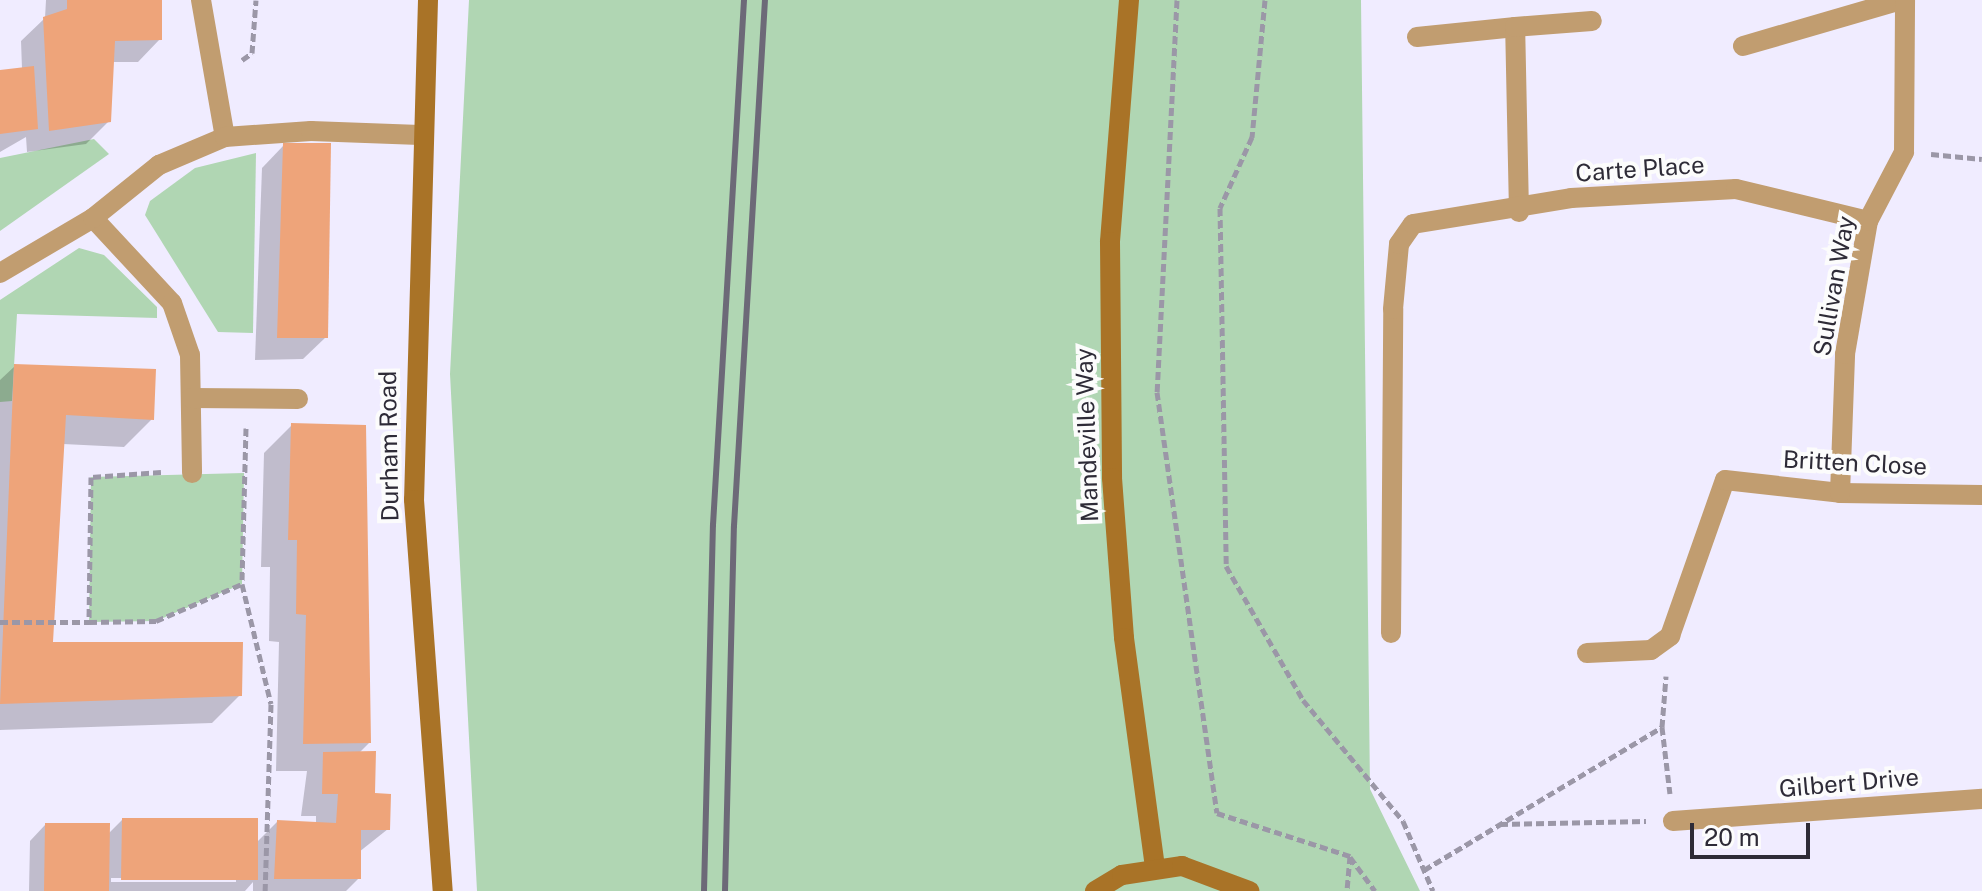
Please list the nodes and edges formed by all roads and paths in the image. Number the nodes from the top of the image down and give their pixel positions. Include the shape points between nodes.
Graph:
1 (201, 0) edge
2 (256, 0) edge
3 (428, 0) edge
4 (1129, 0) edge
5 (1177, 0) edge
6 (1265, 0) edge
7 (1903, 0) edge
8 (1592, 21) dead end
9 (1515, 27) junction
10 (1417, 37) dead end
11 (1743, 46) dead end
12 (215, 79) junction
13 (420, 135) junction
14 (225, 137) junction
15 (1904, 152) junction
16 (1982, 159) edge
17 (1519, 212) junction
18 (93, 218) junction
19 (1868, 221) junction
20 (0, 273) edge
21 (191, 398) junction
22 (246, 399) junction
23 (298, 399) dead end
24 (192, 473) joint
25 (1840, 493) junction
26 (1982, 495) edge
27 (242, 584) junction
28 (0, 622) edge
29 (89, 622) junction
30 (1391, 633) dead end
31 (1670, 636) junction
32 (1587, 653) dead end
33 (1662, 727) junction
34 (1982, 799) edge
35 (1673, 821) junction
36 (1499, 824) junction
37 (1350, 856) junction
38 (1155, 866) junction
39 (1424, 870) junction
40 (265, 891) edge
41 (443, 891) edge
42 (1095, 891) edge
43 (1249, 891) edge
44 (1347, 891) edge
45 (1375, 891) edge
46 (1433, 891) edge

1 - 12 street
2 - 12 path via 252,53
3 - 13 main road, Durham Road
4 - 38 main road, Mandeville Way via 1110,242 1112,478 1124,638
5 - 37 path via 1157,392 1217,813
6 - 39 path via 1252,137 1220,208 1226,566 1303,700 1403,821
7 - 11 street
7 - 15 street, Sullivan Way
8 - 9 street
9 - 10 street
9 - 17 street
12 - 14 street
13 - 14 street via 311,131
13 - 41 main road, Durham Road via 414,500
14 - 18 street via 159,165
15 - 16 path
15 - 19 street, Sullivan Way
17 - 19 street, Carte Place via 1571,198 1736,189
17 - 30 street, Carte Place via 1413,224 1399,244 1393,309
18 - 20 street
18 - 21 street via 172,303 190,355
19 - 25 street, Sullivan Way via 1845,354
21 - 22 street
21 - 24 street
22 - 23 street
22 - 27 path
24 - 29 path via 91,477
25 - 26 street, Britten Close
25 - 31 street, Britten Close via 1725,480
27 - 29 path via 156,621
27 - 40 path via 271,704
28 - 29 path
31 - 32 street via 1651,650
31 - 33 path
33 - 35 path
33 - 36 path
34 - 35 street, Gilbert Drive
35 - 36 path
36 - 39 path
37 - 44 path
37 - 45 path
38 - 42 main road
38 - 43 main road via 1214,872
39 - 46 path

